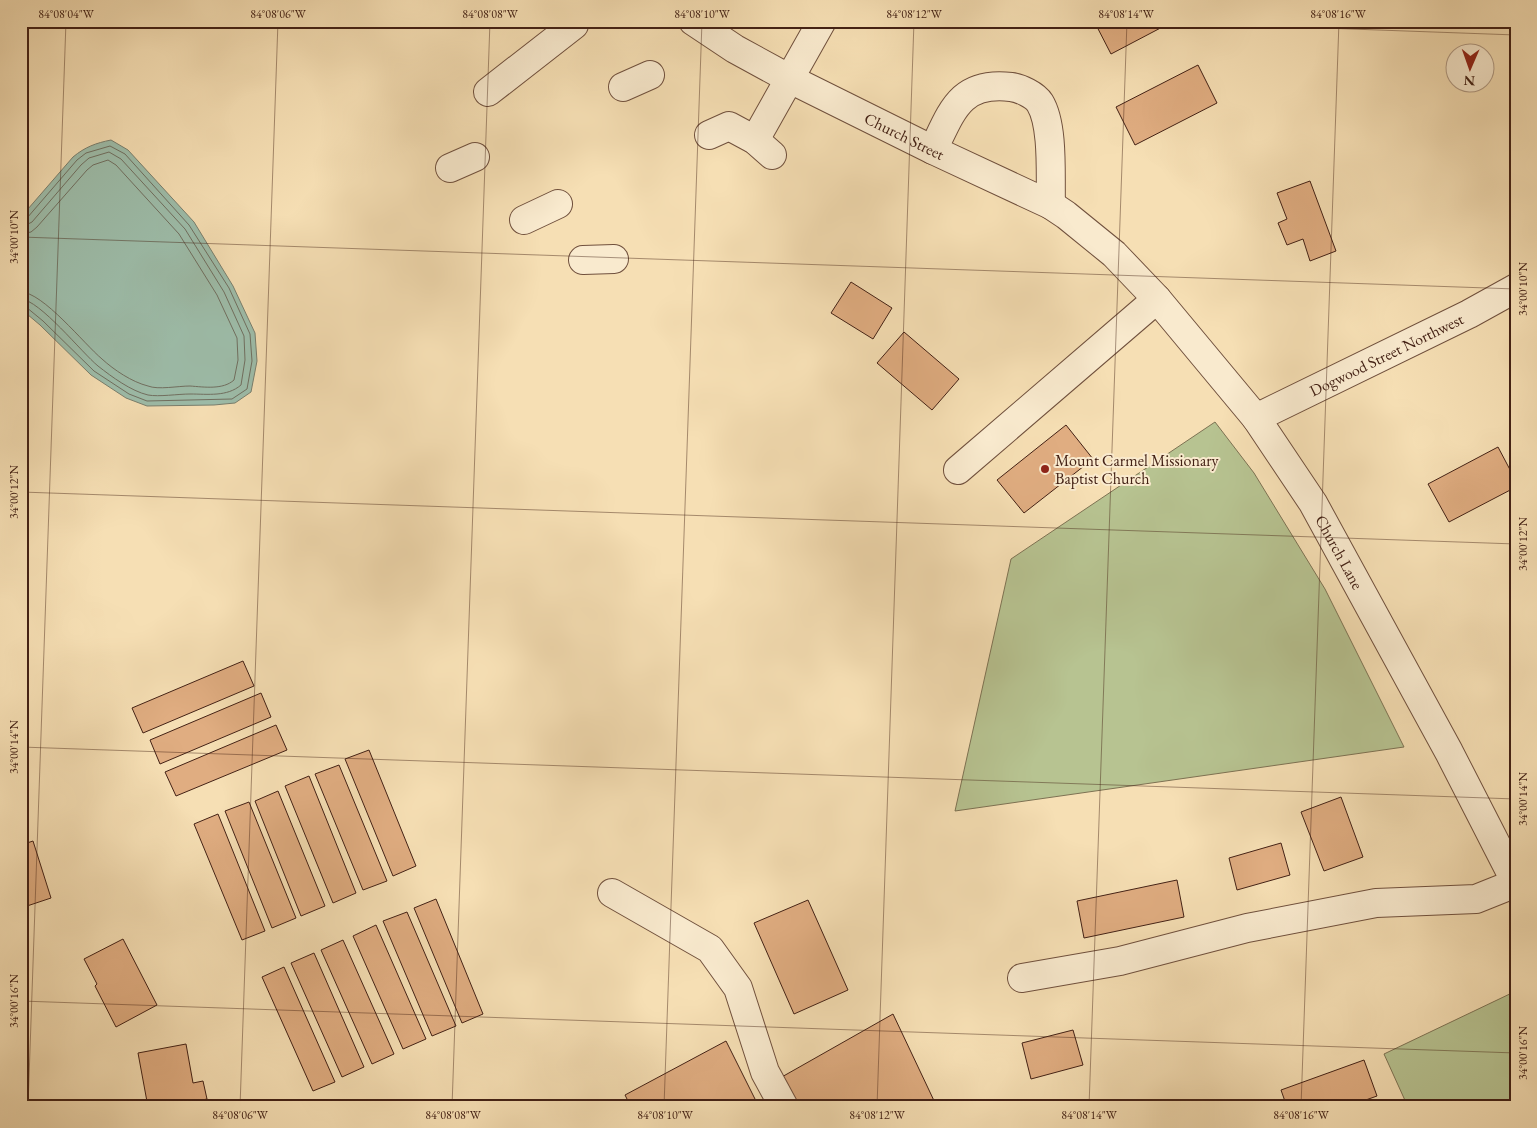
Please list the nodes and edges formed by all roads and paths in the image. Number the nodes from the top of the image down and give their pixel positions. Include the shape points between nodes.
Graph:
1 (693, 21) edge
2 (822, 21) edge
3 (574, 25) dead end
4 (650, 74) dead end
5 (790, 78) junction
6 (623, 87) dead end
7 (488, 92) dead end
8 (709, 135) dead end
9 (933, 150) junction
10 (475, 157) dead end
11 (450, 168) dead end
12 (558, 204) dead end
13 (1051, 205) junction
14 (524, 220) dead end
15 (1114, 254) joint
16 (614, 259) dead end
17 (583, 260) dead end
18 (1516, 288) edge
19 (1157, 298) junction
20 (1256, 418) junction
21 (958, 470) dead end
22 (1516, 883) edge
23 (612, 893) dead end
24 (1022, 978) dead end
25 (784, 1107) edge

1 - 5 street, Church Street via 734,49
2 - 5 street
3 - 7 street
4 - 6 street
5 - 8 street via 763,147 729,126
5 - 9 street, Church Street
9 - 13 street, Church Street
9 - 13 street via 952,109 973,90 997,86 1020,88 1040,102 1049,126
10 - 11 street
12 - 14 street
13 - 15 street, Church Street
15 - 19 street, Church Lane
16 - 17 street
18 - 20 street, Dogwood Street Northwest
19 - 20 street, Church Lane
19 - 21 street
20 - 22 street, Church Lane via 1314,503
22 - 24 street via 1476,899 1376,902 1247,928 1120,961
23 - 25 street via 710,950 738,988 765,1072

